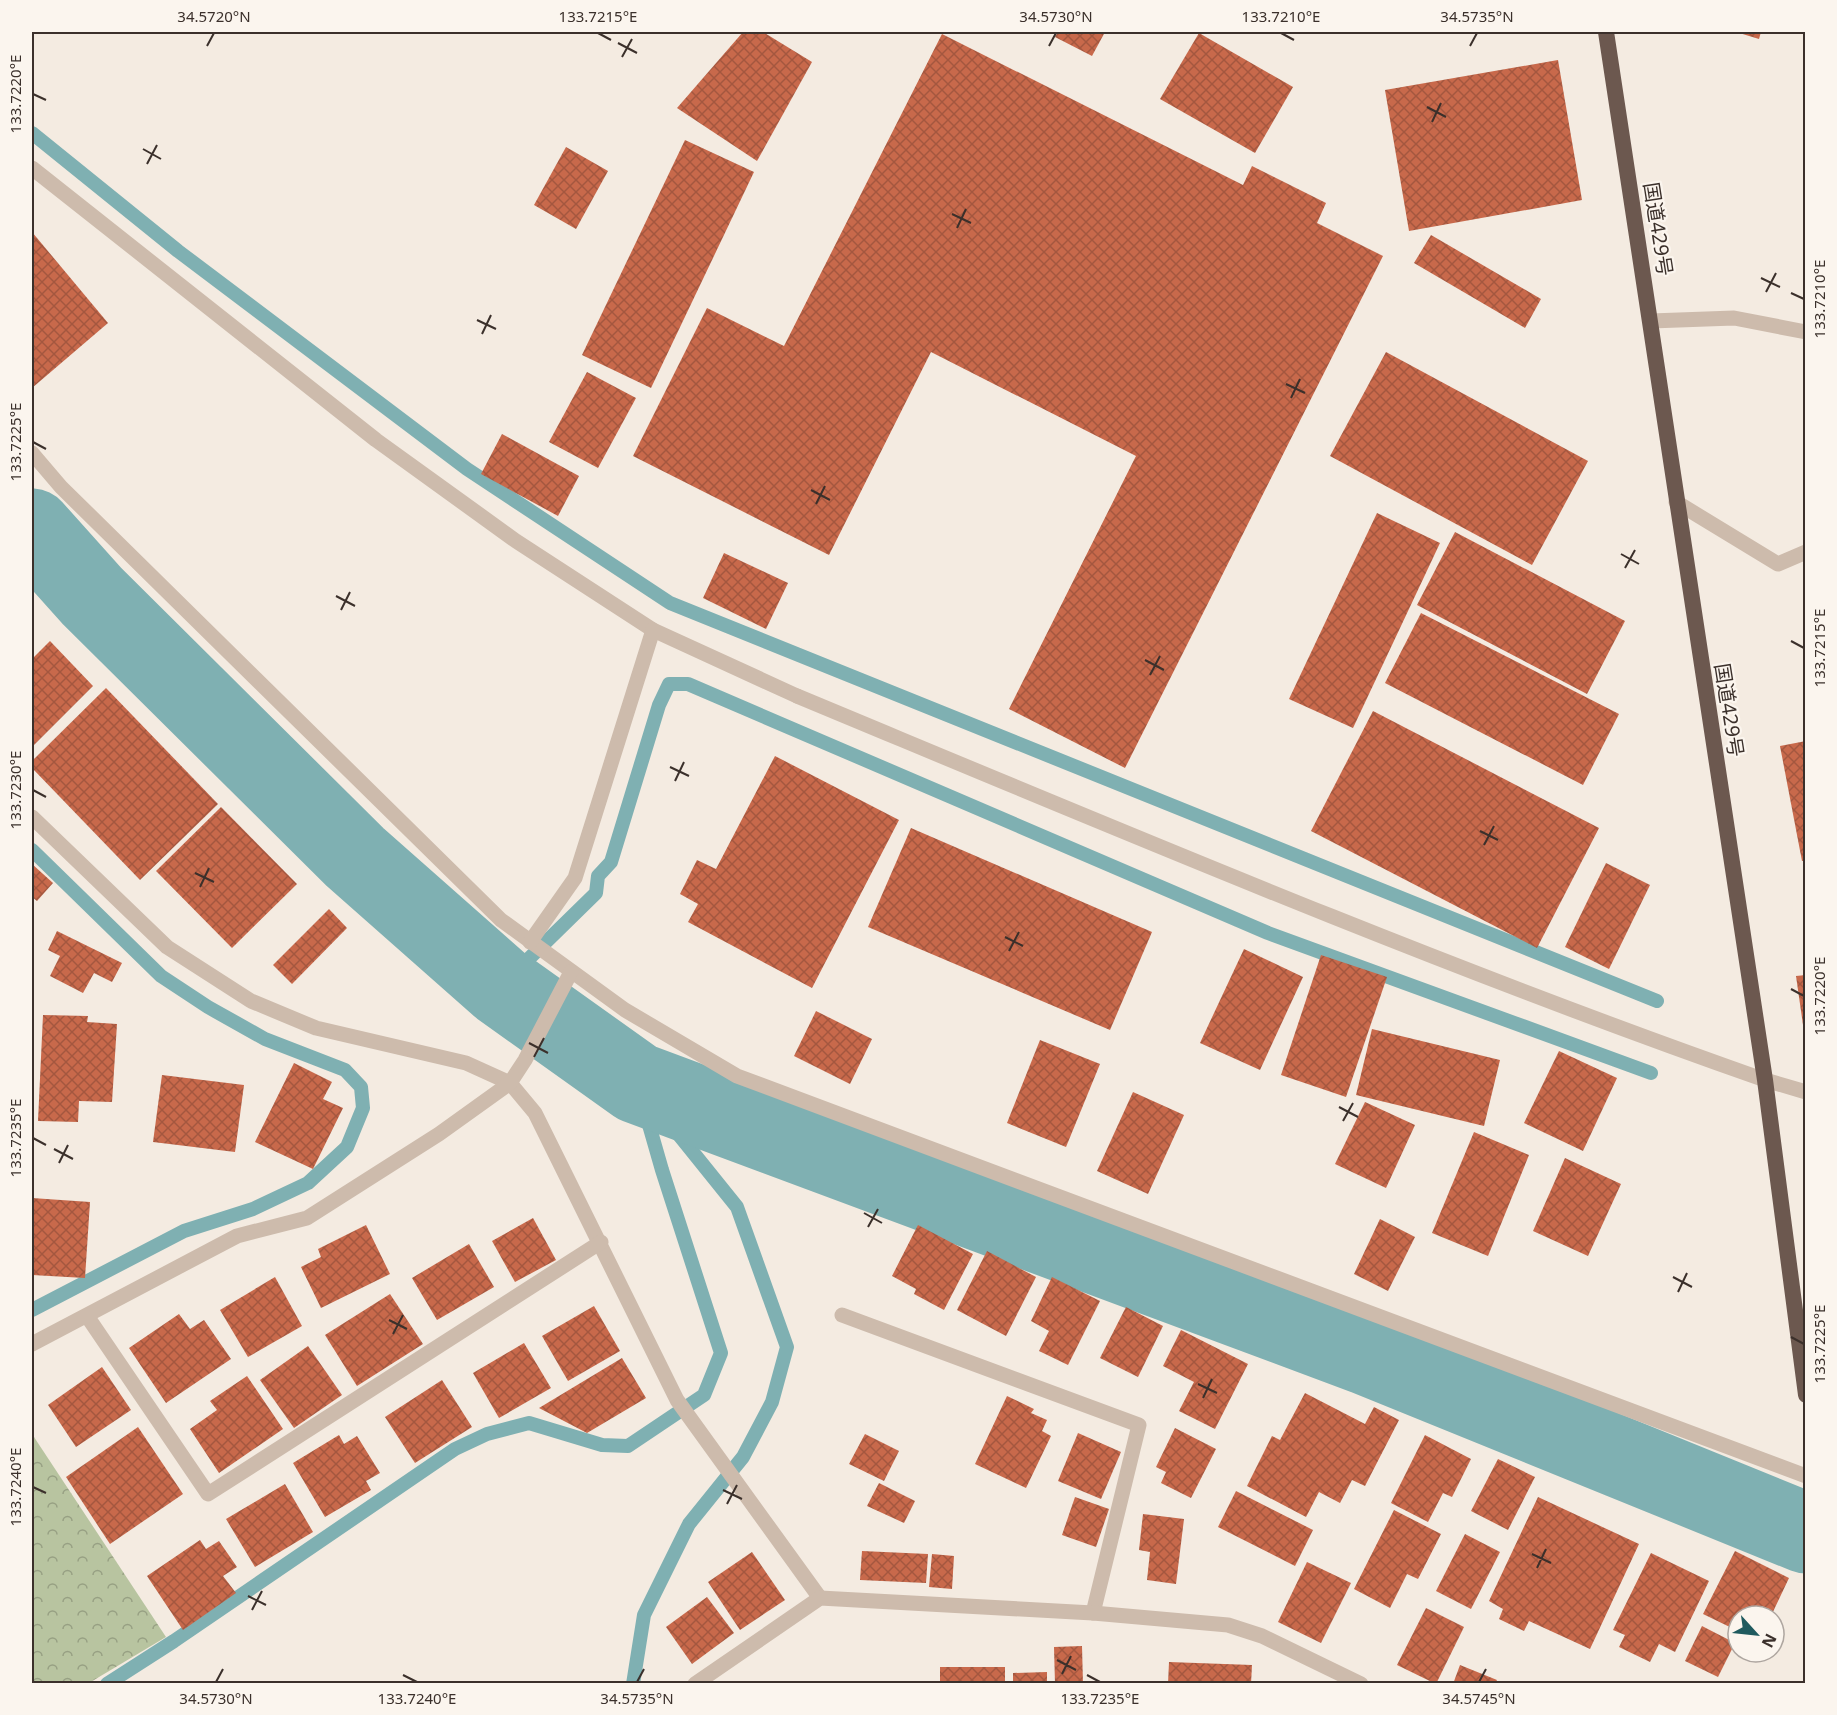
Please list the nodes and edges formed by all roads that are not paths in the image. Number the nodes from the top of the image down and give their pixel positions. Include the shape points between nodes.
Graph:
1 (1606, 32) edge
2 (32, 168) edge
3 (1651, 321) junction
4 (1806, 332) edge
5 (32, 453) edge
6 (1676, 502) junction
7 (1806, 552) edge
8 (653, 630) junction
9 (32, 817) edge
10 (533, 944) junction
11 (568, 978) junction
12 (1765, 1080) junction
13 (510, 1083) junction
14 (1806, 1092) edge
15 (601, 1242) junction
16 (842, 1315) dead end
17 (87, 1316) junction
18 (32, 1344) edge
19 (1806, 1395) edge
20 (1806, 1476) edge
21 (819, 1598) junction
22 (1093, 1613) junction
23 (695, 1683) edge
24 (1361, 1683) edge

1 - 3 highway, 国道429号
2 - 8 street via 376,440 516,542
3 - 4 street via 1734,318
3 - 6 highway, 国道429号
5 - 10 street via 61,487 458,880
6 - 7 street via 1778,564
6 - 12 highway, 国道429号
8 - 10 street via 575,878
8 - 12 street via 798,696 1248,884 1656,1042
9 - 13 street via 168,947 251,1001 316,1028 466,1063
10 - 11 street via 553,958
11 - 13 street
11 - 20 street via 737,1076
12 - 14 street
12 - 19 highway, 国道429号
13 - 15 street via 535,1113
13 - 17 street via 439,1134 307,1218 237,1236
15 - 17 street via 208,1494
15 - 21 street via 677,1401 743,1487
16 - 22 street via 1139,1425
17 - 18 street
21 - 22 street
21 - 23 street
22 - 24 street via 1228,1625 1262,1636

